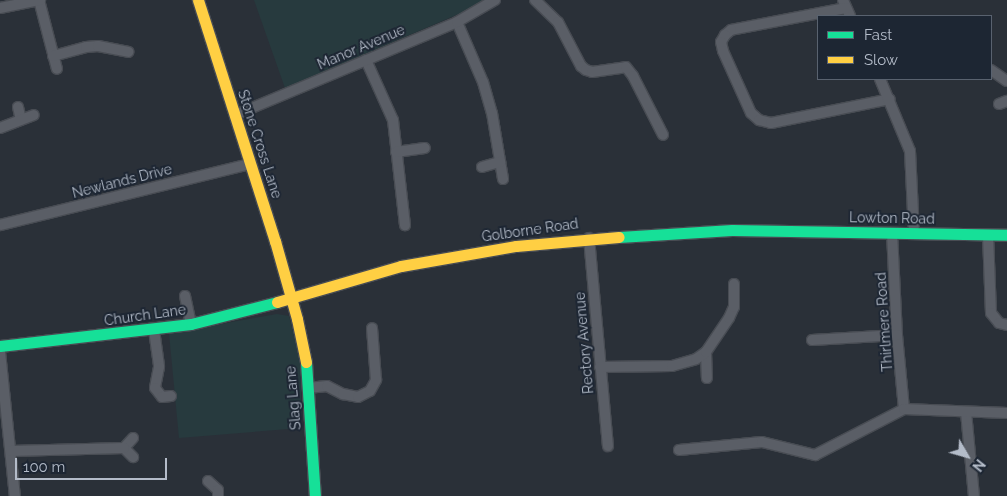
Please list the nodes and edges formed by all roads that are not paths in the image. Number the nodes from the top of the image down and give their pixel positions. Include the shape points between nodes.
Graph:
1 (39, 0) edge
2 (198, 0) edge
3 (495, 0) edge
4 (535, 0) edge
5 (0, 8) edge
6 (846, 8) edge
7 (457, 22) junction
8 (128, 52) dead end
9 (53, 56) junction
10 (366, 60) junction
11 (57, 69) dead end
12 (992, 71) edge
13 (880, 80) edge
14 (1007, 81) edge
15 (890, 99) junction
16 (18, 107) dead end
17 (34, 114) dead end
18 (235, 115) junction
19 (21, 120) junction
20 (0, 128) edge
21 (663, 135) dead end
22 (424, 148) dead end
23 (396, 152) junction
24 (500, 162) junction
25 (251, 164) junction
26 (482, 167) dead end
27 (503, 179) dead end
28 (0, 225) edge
29 (405, 225) dead end
30 (777, 231) joint
31 (892, 233) junction
32 (914, 233) junction
33 (988, 235) junction
34 (1007, 235) edge
35 (588, 238) junction
36 (734, 284) dead end
37 (185, 296) dead end
38 (292, 298) junction
39 (191, 324) junction
40 (1007, 326) edge
41 (372, 328) dead end
42 (154, 330) junction
43 (897, 335) junction
44 (812, 340) dead end
45 (0, 346) edge
46 (0, 352) edge
47 (706, 352) junction
48 (600, 367) junction
49 (707, 378) dead end
50 (308, 388) junction
51 (167, 399) dead end
52 (904, 409) junction
53 (966, 412) junction
54 (1007, 413) edge
55 (133, 438) dead end
56 (608, 446) dead end
57 (124, 448) junction
58 (679, 450) dead end
59 (11, 451) junction
60 (133, 457) dead end
61 (208, 481) dead end
62 (15, 496) edge
63 (218, 496) edge
64 (315, 496) edge
65 (974, 496) edge

1 - 5 street
1 - 9 street
2 - 18 main road, Stone Cross Lane
3 - 7 street, Manor Avenue
4 - 21 street via 558,22 586,70 626,68 634,76
6 - 15 street via 731,30 725,35 723,50 751,113 771,123
7 - 10 street, Manor Avenue
7 - 24 street via 483,82
8 - 9 street via 92,47
9 - 11 street
10 - 18 street, Manor Avenue
10 - 23 street via 393,120
12 - 14 street
13 - 15 street
15 - 32 street via 910,151
16 - 19 street
17 - 19 street
18 - 25 main road, Stone Cross Lane
19 - 20 street
22 - 23 street
23 - 29 street
24 - 26 street
24 - 27 street
25 - 28 street, Newlands Drive
25 - 38 main road, Stone Cross Lane
30 - 31 main road, Lowton Road
30 - 35 main road, Golborne Road
31 - 32 main road, Lowton Road
31 - 43 street, Thirlmere Road
32 - 33 main road, Lowton Road
33 - 34 main road, Lowton Road
33 - 40 street via 991,313 999,323
35 - 38 main road, Golborne Road via 516,246 401,266
35 - 48 street, Rectory Avenue
36 - 47 street via 734,307
37 - 39 street
38 - 39 main road, Church Lane
38 - 50 main road, Slag Lane
39 - 42 main road, Church Lane
41 - 50 street via 376,380 370,391 358,397 327,386
42 - 45 main road, Church Lane
42 - 51 street via 159,367 155,388 158,395
43 - 44 street
43 - 52 street, Thirlmere Road
46 - 59 street
47 - 48 street via 696,360 672,366
47 - 49 street
48 - 56 street, Rectory Avenue
50 - 64 main road, Slag Lane
52 - 53 street
52 - 58 street via 815,455 762,442
53 - 54 street
53 - 65 street
55 - 57 street
57 - 59 street
57 - 60 street
59 - 62 street
61 - 63 street via 218,490

